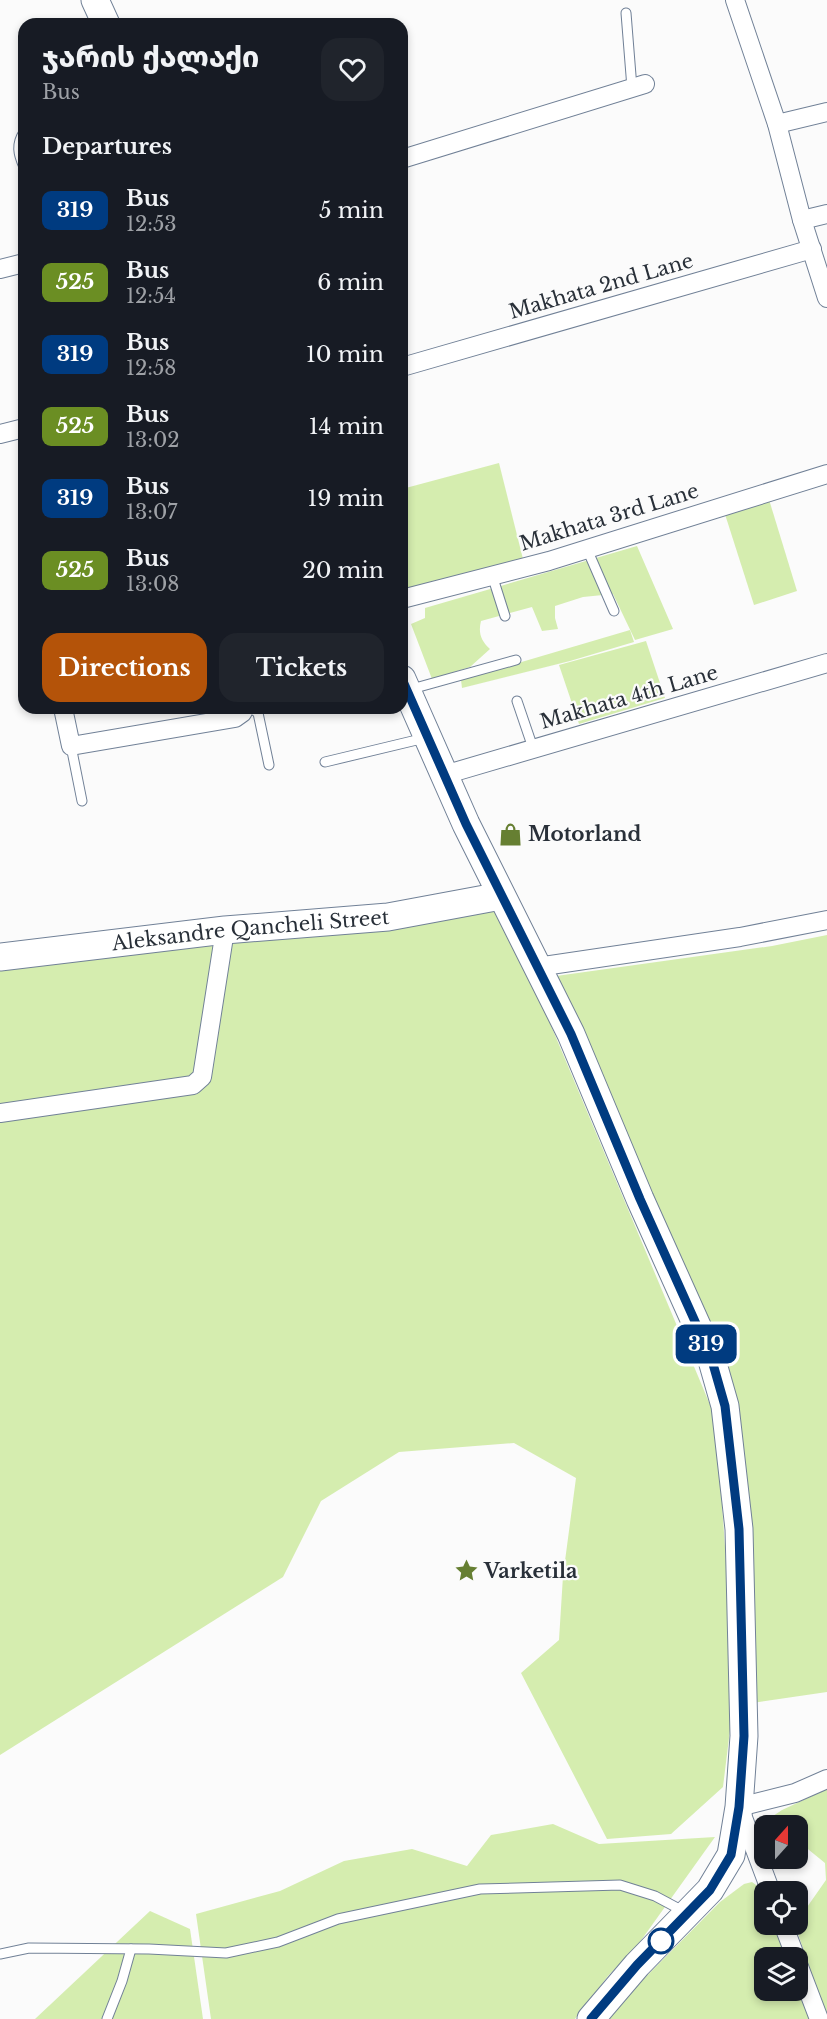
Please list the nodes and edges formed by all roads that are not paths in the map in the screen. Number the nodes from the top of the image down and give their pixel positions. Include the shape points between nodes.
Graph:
1 (95, 0) edge
2 (735, 0) edge
3 (626, 13) dead end
4 (103, 18) edge
5 (639, 86) joint
6 (827, 112) edge
7 (777, 124) junction
8 (408, 157) edge
9 (827, 214) edge
10 (802, 220) junction
11 (812, 249) junction
12 (18, 264) edge
13 (0, 269) edge
14 (827, 298) edge
15 (408, 365) edge
16 (18, 430) edge
17 (0, 434) edge
18 (827, 474) edge
19 (582, 546) junction
20 (492, 575) junction
21 (408, 597) edge
22 (614, 611) dead end
23 (505, 616) dead end
24 (516, 660) dead end
25 (827, 663) edge
26 (408, 684) edge
27 (408, 694) edge
28 (517, 701) dead end
29 (64, 714) edge
30 (241, 714) edge
31 (258, 714) edge
32 (427, 737) junction
33 (71, 746) junction
34 (533, 748) junction
35 (324, 762) dead end
36 (269, 765) dead end
37 (444, 775) junction
38 (82, 801) dead end
39 (501, 896) junction
40 (827, 920) edge
41 (225, 930) junction
42 (0, 957) edge
43 (537, 967) junction
44 (0, 1113) edge
45 (827, 1779) edge
46 (739, 1807) junction
47 (767, 1881) edge
48 (688, 1914) junction
49 (131, 1949) junction
50 (0, 1954) edge
51 (808, 1990) edge
52 (107, 2019) edge
53 (591, 2019) edge
54 (819, 2019) edge

1 - 4 main road
2 - 7 street
3 - 5 lane
5 - 8 street
6 - 7 street
7 - 10 street
9 - 10 street
10 - 11 street
11 - 14 street
11 - 15 street, Makhata 2nd Lane
12 - 13 street
16 - 17 street
18 - 19 street, Makhata 3rd Lane
19 - 20 street, Makhata 3rd Lane via 549,561
19 - 22 lane
20 - 21 street, Makhata 3rd Lane
20 - 23 lane
24 - 26 lane
25 - 34 street, Makhata 4th Lane
27 - 32 main road
28 - 34 lane
29 - 33 street
30 - 33 street
31 - 36 lane
32 - 35 lane
32 - 37 main road
33 - 38 lane
34 - 37 street, Makhata 4th Lane
37 - 39 main road
39 - 41 main road, Aleksandre Qancheli Street via 388,917
39 - 43 main road
40 - 43 street
41 - 42 main road, Aleksandre Qancheli Street
41 - 44 street via 202,1077 193,1085
43 - 46 main road via 571,1034 711,1357 725,1406 739,1529 744,1736
45 - 46 street via 795,1793
46 - 47 street
46 - 48 main road via 731,1855 710,1890
48 - 49 lane via 655,1896 620,1885 480,1889 338,1919 278,1942 226,1953
48 - 53 main road
49 - 50 lane via 29,1948
49 - 52 lane
51 - 54 street

